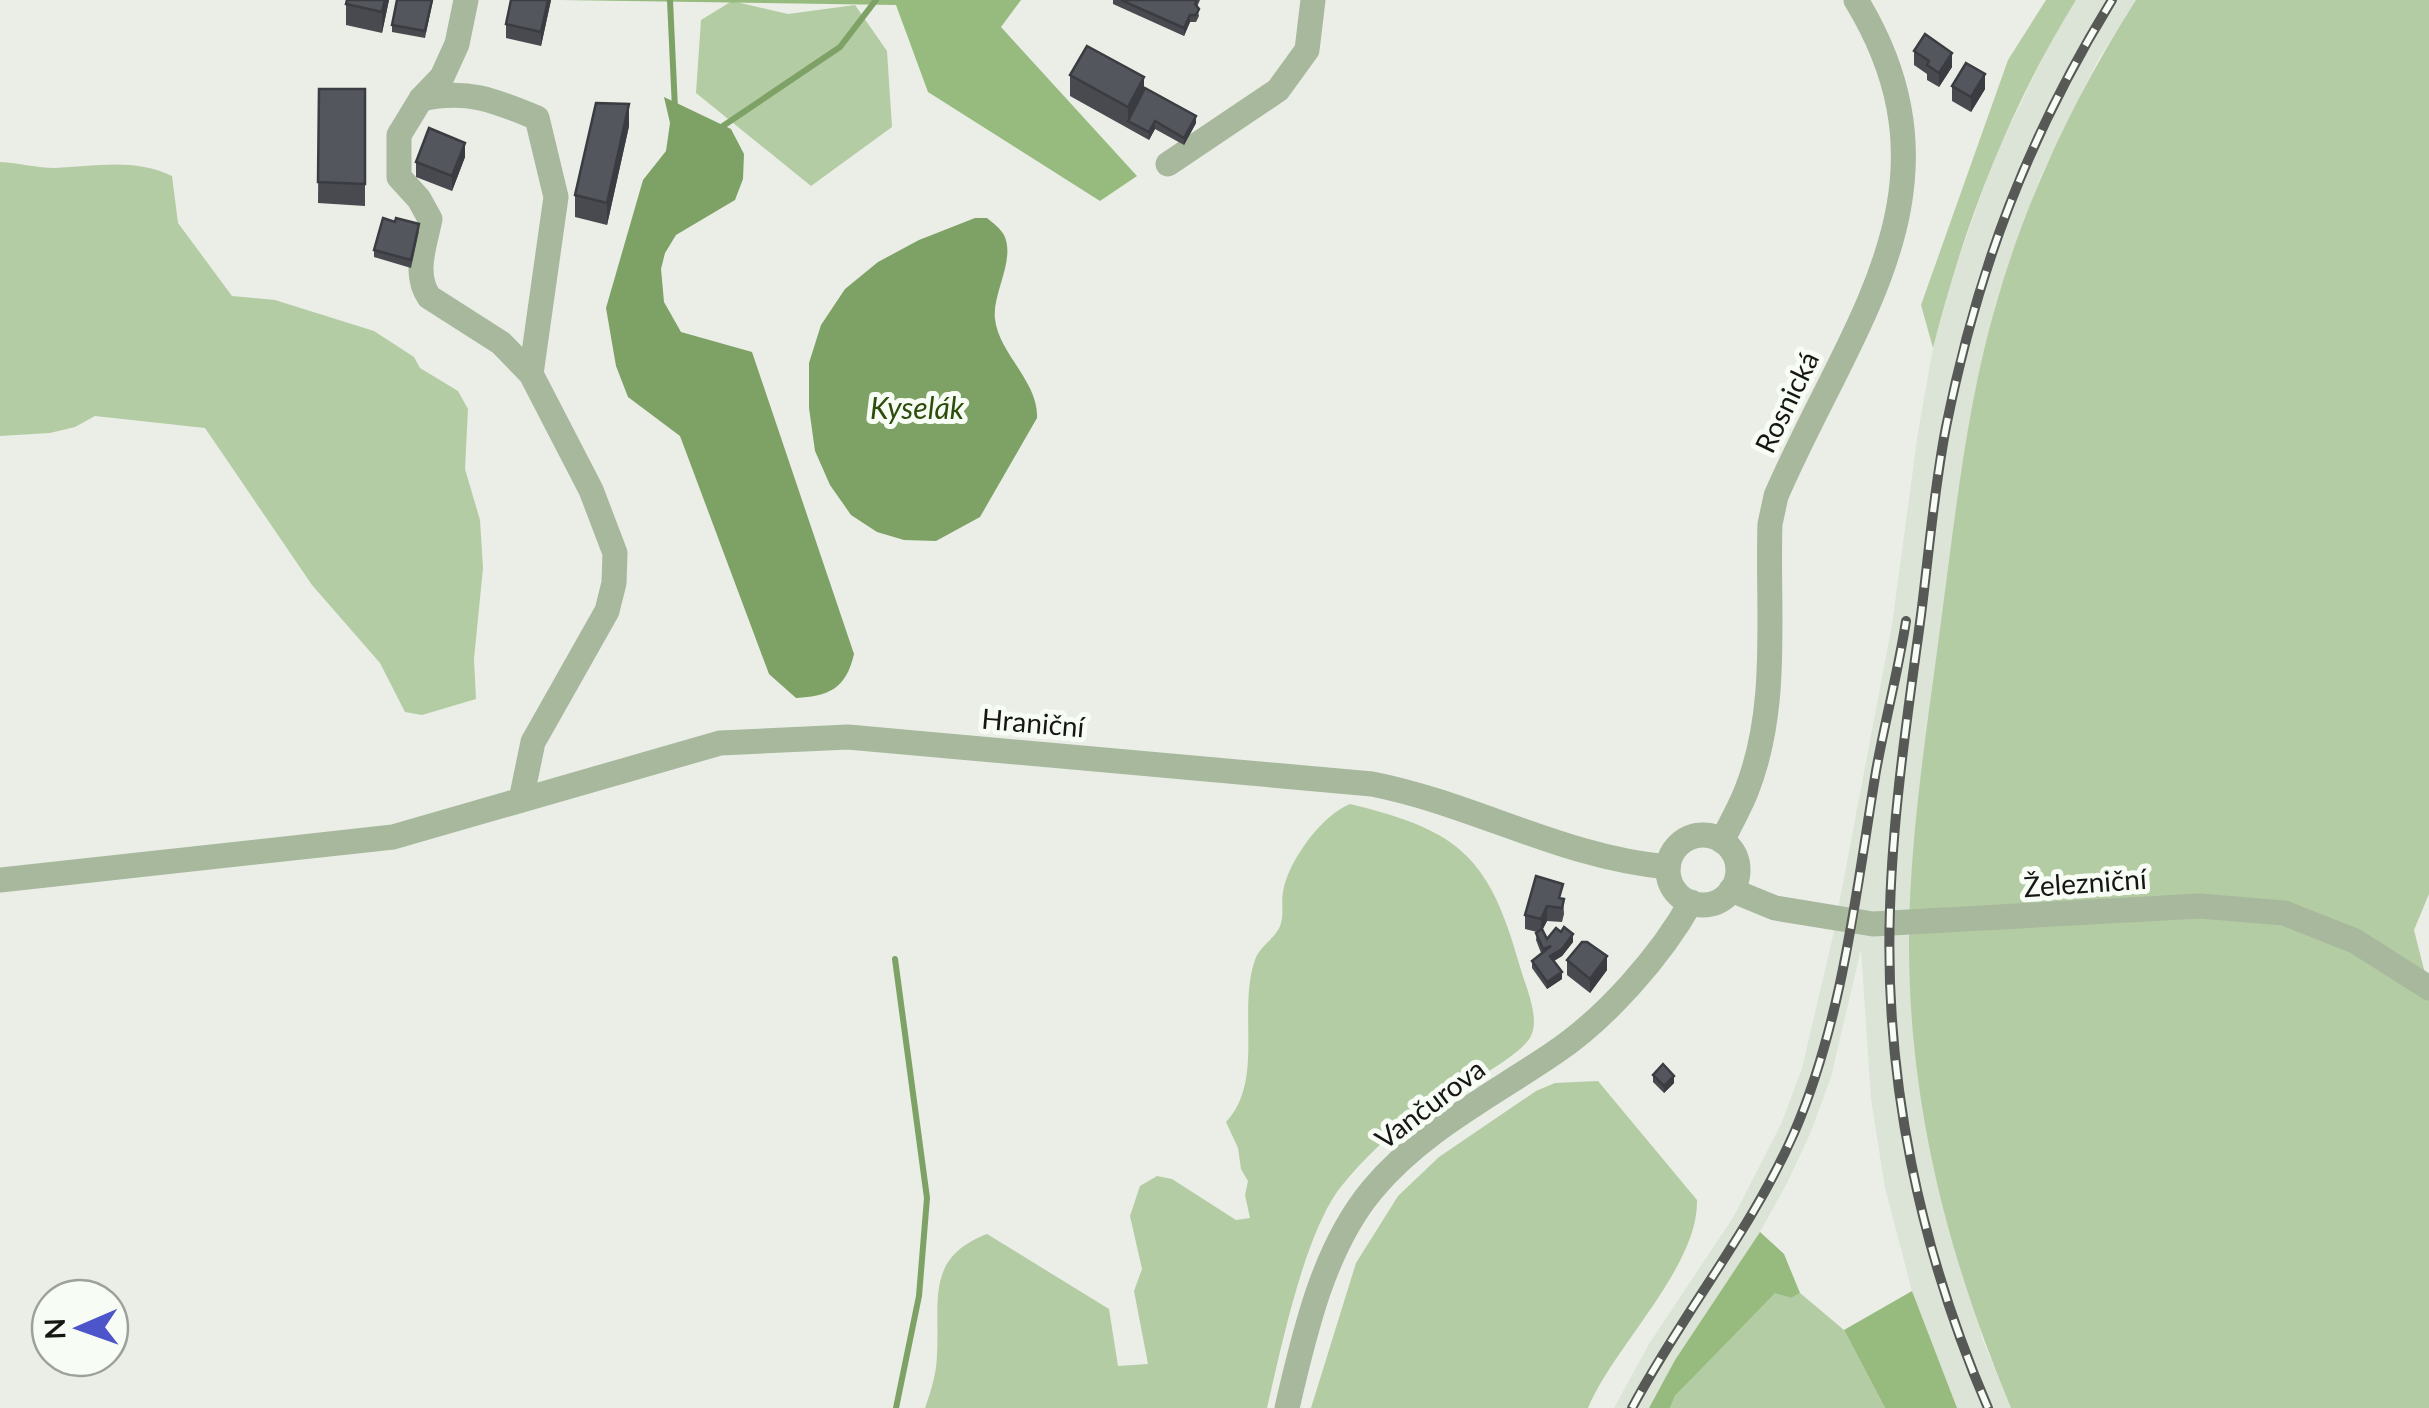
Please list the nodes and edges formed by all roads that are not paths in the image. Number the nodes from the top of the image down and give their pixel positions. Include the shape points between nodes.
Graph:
1 (466, 0) edge
2 (1856, 0) edge
3 (1314, 2) edge
4 (420, 99) junction
5 (1168, 164) dead end
6 (531, 374) junction
7 (521, 800) junction
8 (1722, 840) junction
9 (1668, 867) junction
10 (0, 880) edge
11 (1732, 890) junction
12 (1691, 902) junction
13 (2429, 988) edge
14 (1287, 1408) edge

1 - 4 street via 442,78
2 - 8 street, Rosnická via 1884,54 1901,114 1900,209 1879,281 1776,496 1767,704 1746,792
3 - 5 street via 1307,50 1278,90
4 - 6 street via 399,135 400,176 430,219 422,286 501,343
4 - 6 street via 449,93 492,98 537,118 556,197
6 - 7 street via 591,490 615,553 608,610 534,742
7 - 9 street, Hraniční via 720,743 848,737 1372,784 1612,860
7 - 10 street, Hraniční via 392,837
8 - 9 street via 1687,839
8 - 11 street via 1737,863
9 - 12 street via 1676,892
11 - 12 street via 1709,904
11 - 13 street, Železniční via 1775,908 1874,924 2200,906 2284,913 2355,942
12 - 14 street, Vančurova via 1678,926 1592,1024 1429,1136 1370,1193 1338,1244

